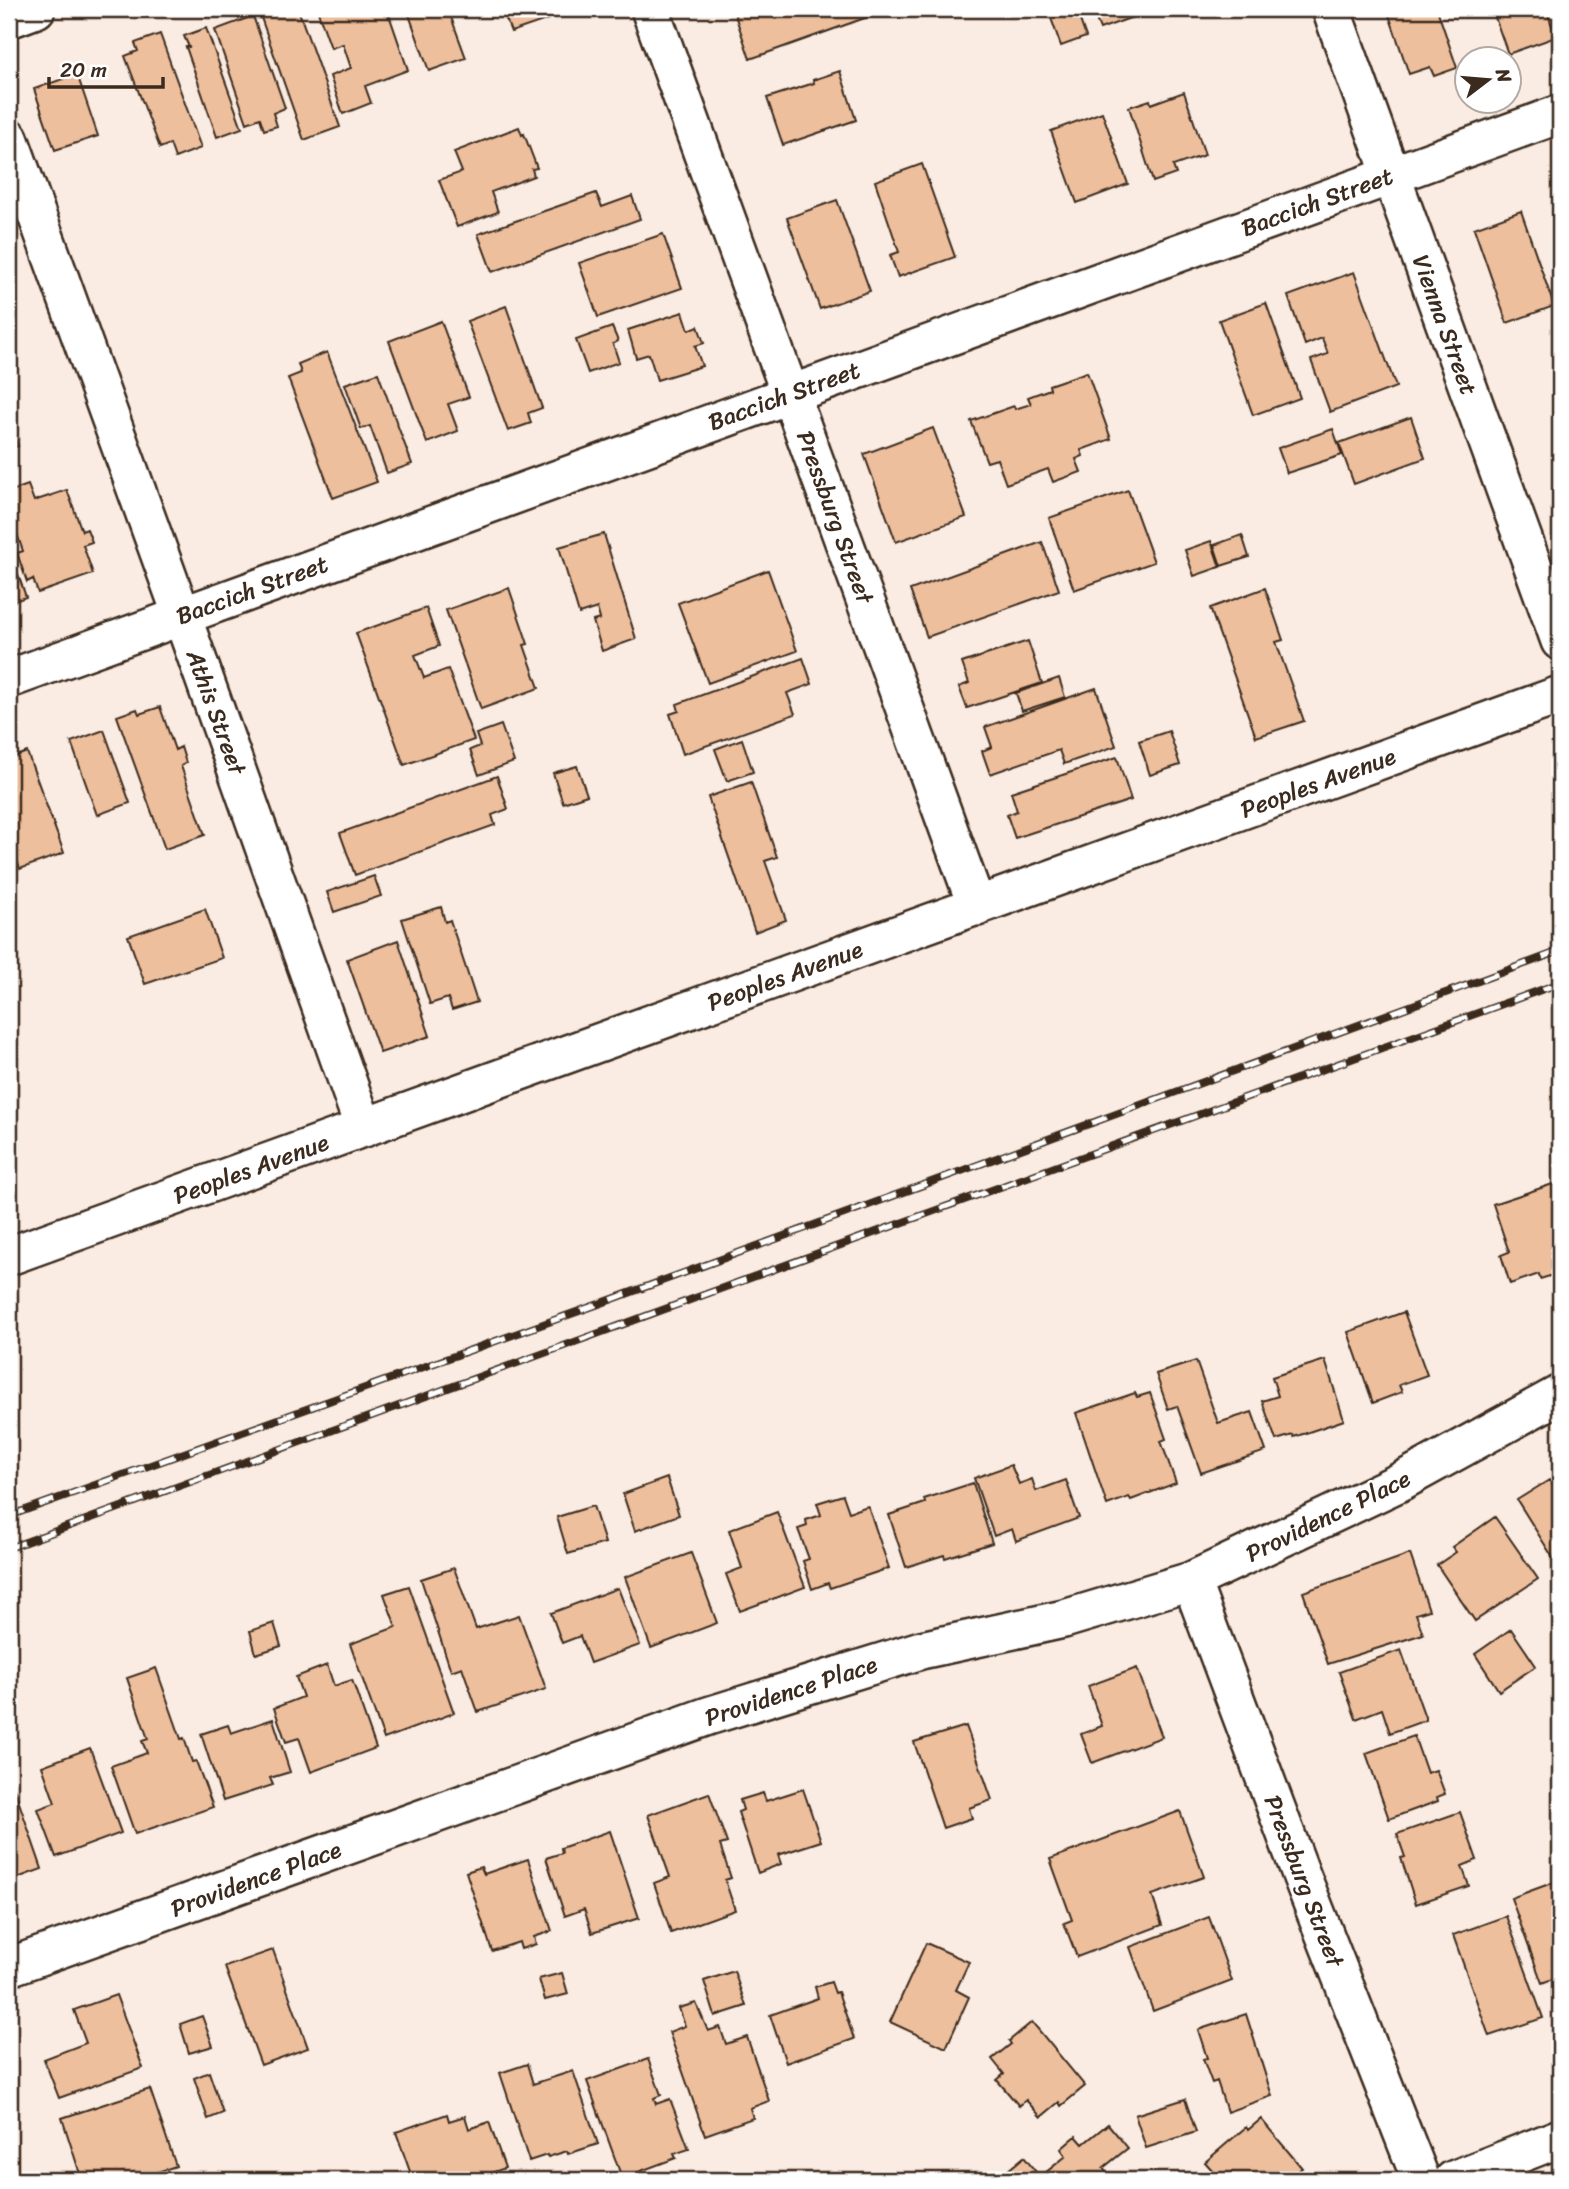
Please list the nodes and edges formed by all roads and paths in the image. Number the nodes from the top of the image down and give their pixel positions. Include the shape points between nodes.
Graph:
1 (36, 9) edge
2 (650, 9) edge
3 (1331, 9) edge
4 (9, 19) edge
5 (1560, 114) edge
6 (9, 138) edge
7 (1391, 176) junction
8 (790, 394) junction
9 (182, 616) junction
10 (1560, 640) edge
11 (9, 679) edge
12 (1560, 695) edge
13 (976, 907) junction
14 (364, 1128) junction
15 (9, 1256) edge
16 (1560, 1394) edge
17 (1191, 1581) junction
18 (9, 1967) edge
19 (1560, 2138) edge
20 (1421, 2180) edge
21 (1453, 2180) edge

1 - 4 street
2 - 8 street, Pressburg Street
3 - 7 street, Vienna Street
5 - 7 street, Baccich Street
6 - 9 street, Athis Street
7 - 8 street, Baccich Street
7 - 10 street, Vienna Street
8 - 9 street, Baccich Street
8 - 13 street, Pressburg Street
9 - 11 street, Baccich Street
9 - 14 street, Athis Street
12 - 13 street, Peoples Avenue
13 - 14 street, Peoples Avenue
14 - 15 street, Peoples Avenue
16 - 17 street, Providence Place via 1398,1483
17 - 18 street, Providence Place via 1063,1619 921,1650 708,1716
17 - 20 street, Pressburg Street
19 - 21 street

